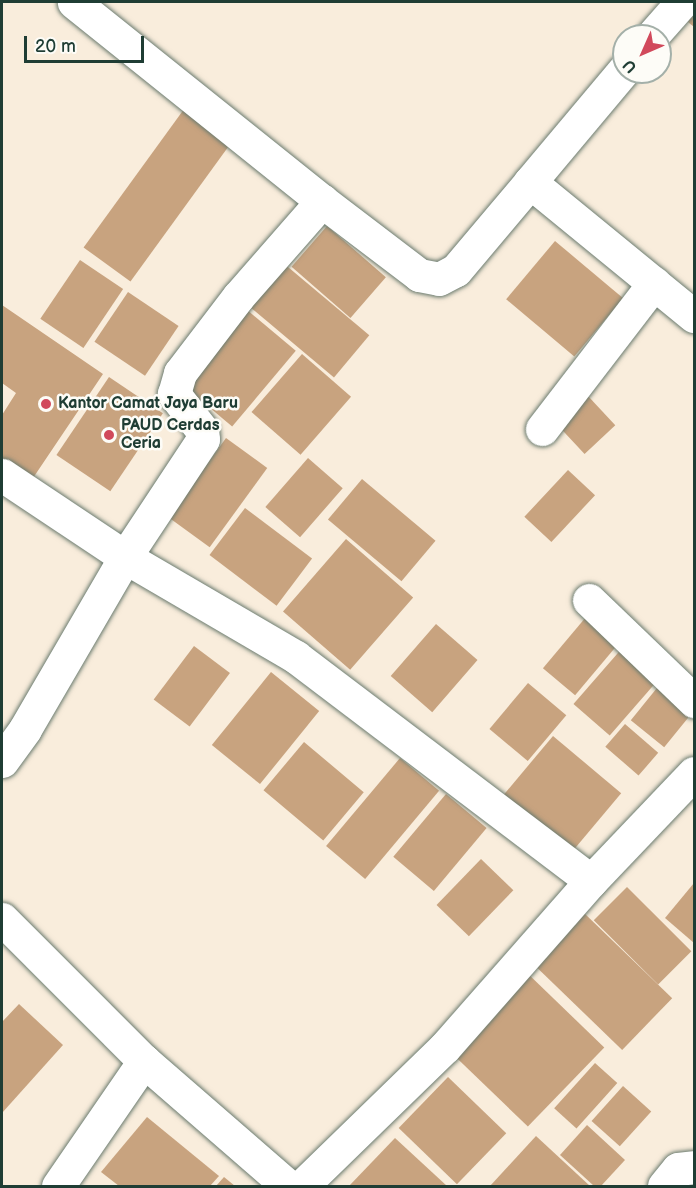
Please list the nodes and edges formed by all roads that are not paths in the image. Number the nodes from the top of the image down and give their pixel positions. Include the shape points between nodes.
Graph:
1 (74, 2) edge
2 (682, 2) edge
3 (663, 24) edge
4 (612, 84) edge
5 (530, 182) junction
6 (322, 201) junction
7 (654, 283) junction
8 (694, 316) edge
9 (542, 429) dead end
10 (2, 475) edge
11 (125, 557) junction
12 (589, 600) dead end
13 (694, 701) edge
14 (2, 761) edge
15 (691, 785) edge
16 (591, 882) junction
17 (2, 919) edge
18 (144, 1061) junction
19 (694, 1167) edge
20 (58, 1186) edge
21 (288, 1186) edge
22 (302, 1186) edge
23 (664, 1186) edge

1 - 6 street
2 - 3 street
4 - 5 street
5 - 6 street via 456,270 439,279 419,276
5 - 7 street
6 - 11 street via 238,297 180,373 174,394 202,430 203,439
7 - 8 street
7 - 9 street
10 - 11 street
11 - 14 street via 25,729
11 - 16 street via 296,657
12 - 13 street
15 - 16 street
16 - 22 street via 445,1047
17 - 18 street
18 - 20 street
18 - 21 street
19 - 23 street via 678,1169

